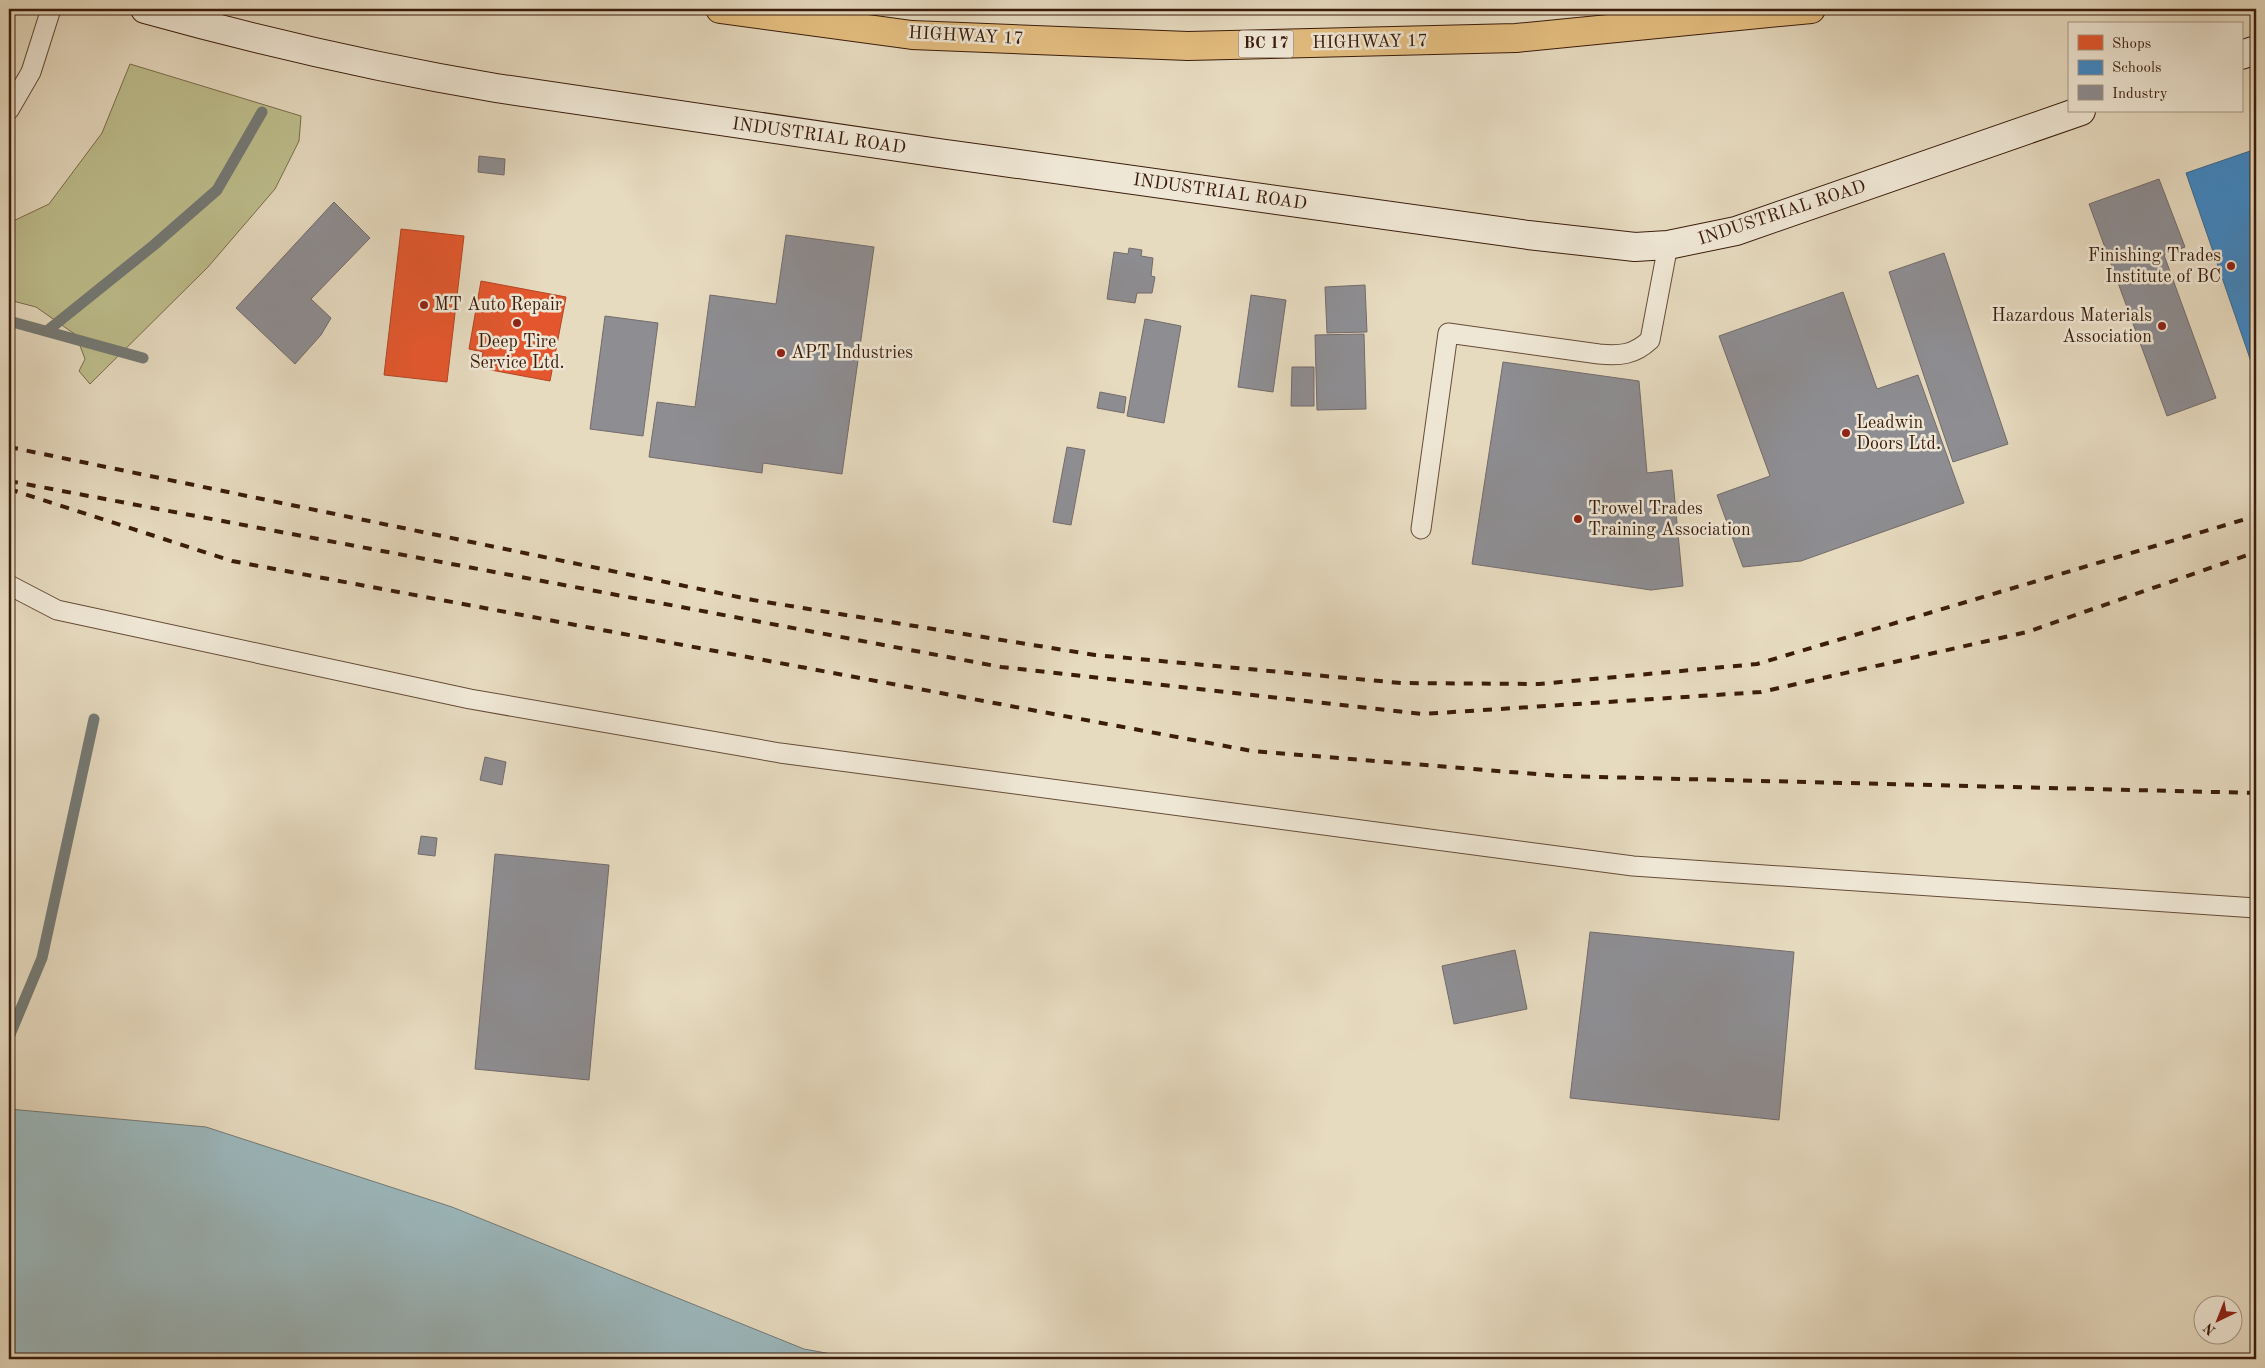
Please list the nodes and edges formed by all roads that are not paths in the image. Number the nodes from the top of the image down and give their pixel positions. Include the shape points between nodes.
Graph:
1 (50, 9) edge
2 (144, 9) edge
3 (720, 9) edge
4 (1812, 9) edge
5 (2256, 50) edge
6 (2242, 55) edge
7 (9, 110) edge
8 (2078, 112) edge
9 (1668, 246) junction
10 (1421, 529) dead end
11 (9, 585) edge
12 (2256, 908) edge

1 - 7 lane via 31,72
2 - 9 street, INDUSTRIAL ROAD via 344,59 496,88 1528,235 1635,247
3 - 4 highway, HIGHWAY 17 / BC 17 via 912,35 1188,46 1516,38
5 - 6 street
8 - 9 street, INDUSTRIAL ROAD via 1736,231
9 - 10 lane via 1650,340 1639,350 1622,356 1599,354 1448,333
11 - 12 lane via 57,610 470,699 780,753 1634,866

